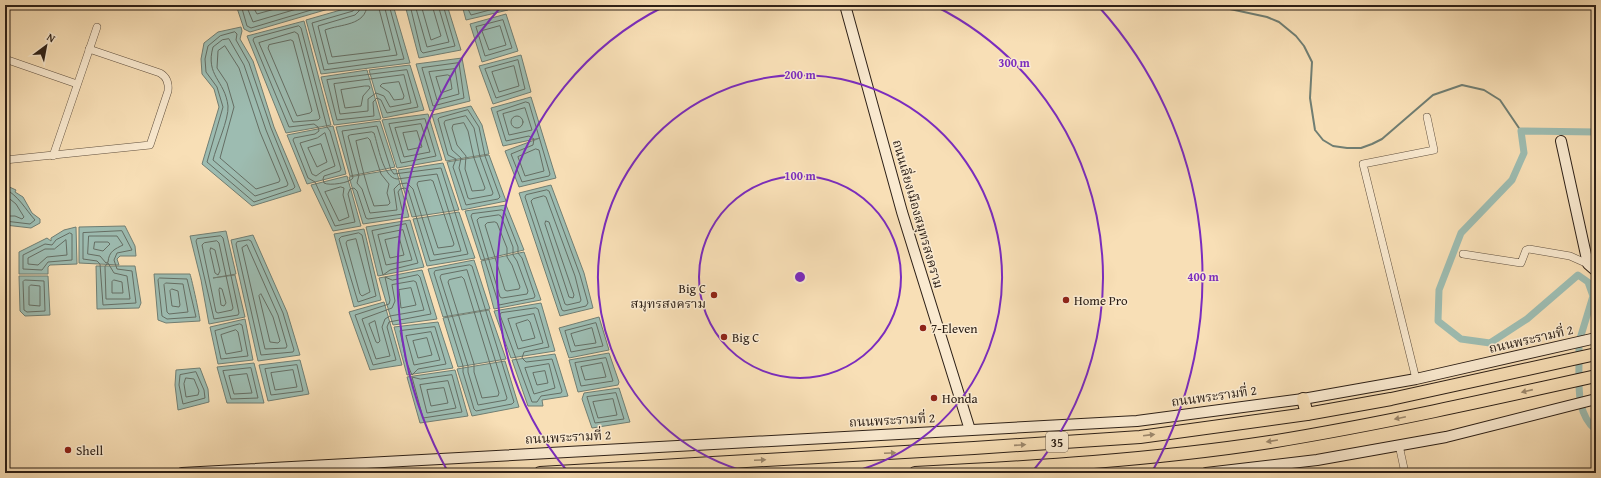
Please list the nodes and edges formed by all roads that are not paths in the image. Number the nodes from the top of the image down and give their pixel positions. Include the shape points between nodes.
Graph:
1 (845, 5) edge
2 (97, 27) dead end
3 (90, 49) junction
4 (5, 59) edge
5 (77, 84) junction
6 (1427, 117) dead end
7 (1561, 141) dead end
8 (53, 156) junction
9 (5, 160) edge
10 (1463, 254) dead end
11 (1588, 264) junction
12 (1596, 271) edge
13 (1596, 338) edge
14 (1596, 354) edge
15 (1596, 376) edge
16 (1416, 379) junction
17 (1303, 399) junction
18 (1595, 399) edge
19 (1307, 414) junction
20 (970, 430) junction
21 (1399, 445) junction
22 (182, 473) edge
23 (540, 473) edge
24 (915, 473) edge
25 (1206, 473) edge
26 (1405, 473) edge

1 - 20 main road, ถนนเลี่ยงเมืองสมุทรสงคราม via 902,212
2 - 3 street
3 - 5 street
3 - 8 street via 160,73 166,78 169,84 168,91 150,145
4 - 5 street
5 - 8 street
6 - 16 street via 1434,150 1363,164
7 - 11 main road
8 - 9 street
10 - 11 street via 1521,263 1526,250 1529,249 1570,256
11 - 12 main road
13 - 16 main road, ถนนพระรามที่ 2 / 35
14 - 19 highway, 35 via 1391,399
15 -> 24 highway, 35 via 1395,420 1269,442 1142,458
16 - 17 main road, ถนนพระรามที่ 2 / 35
17 - 19 highway
17 - 20 main road, ถนนพระรามที่ 2 / 35 via 1137,421
18 - 21 main road via 1446,437
23 -> 19 highway, 35 via 1140,437
20 - 22 main road, ถนนพระรามที่ 2 / 35
21 - 25 main road via 1317,460
21 - 26 street

